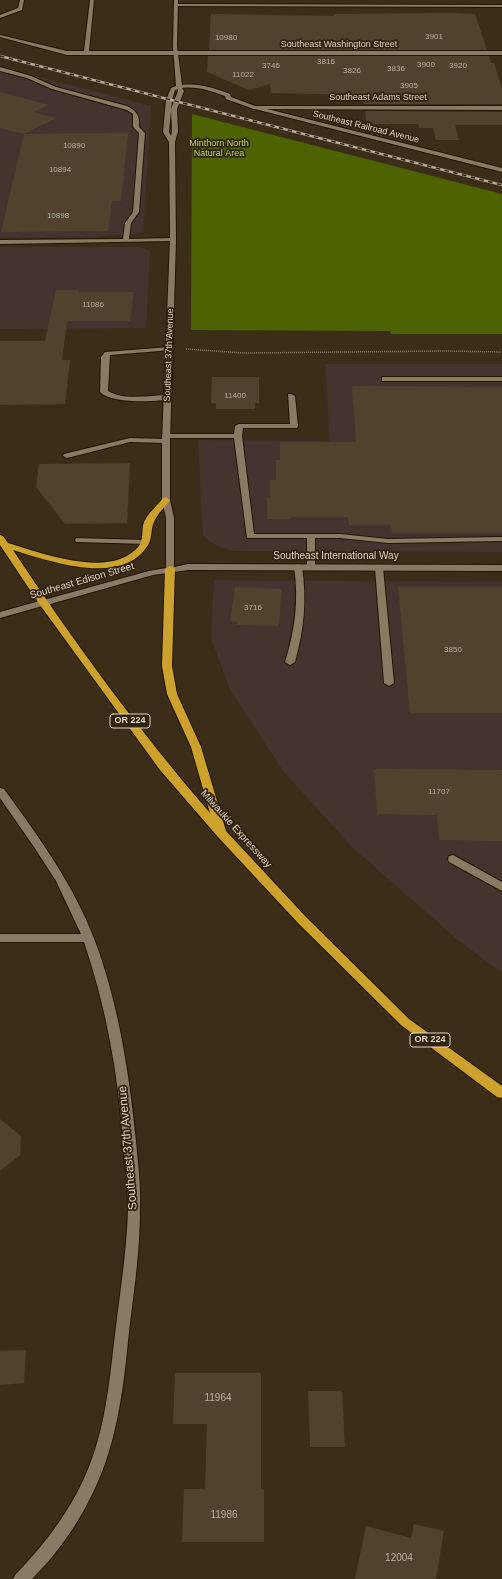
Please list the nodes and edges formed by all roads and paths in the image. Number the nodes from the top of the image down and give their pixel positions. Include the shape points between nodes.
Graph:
1 (22, 0) edge
2 (92, 0) edge
3 (498, 0) edge
4 (176, 2) edge
5 (501, 6) edge
6 (502, 12) edge
7 (0, 17) edge
8 (0, 36) edge
9 (86, 53) junction
10 (176, 53) junction
11 (502, 53) edge
12 (0, 69) edge
13 (179, 87) junction
14 (254, 107) junction
15 (502, 108) edge
16 (172, 142) junction
17 (502, 170) edge
18 (126, 240) junction
19 (173, 240) junction
20 (0, 242) edge
21 (170, 349) junction
22 (502, 352) edge
23 (385, 378) dead end
24 (502, 379) edge
25 (291, 396) dead end
26 (168, 397) junction
27 (238, 436) junction
28 (166, 438) junction
29 (67, 456) dead end
30 (166, 500) junction
31 (311, 536) junction
32 (502, 539) edge
33 (80, 540) dead end
34 (2, 542) edge
35 (146, 542) junction
36 (298, 567) junction
37 (311, 567) junction
38 (379, 568) junction
39 (502, 568) edge
40 (170, 569) junction
41 (43, 603) junction
42 (0, 615) edge
43 (290, 662) dead end
44 (389, 683) dead end
45 (0, 790) edge
46 (222, 834) junction
47 (453, 859) dead end
48 (502, 887) edge
49 (0, 938) edge
50 (88, 938) junction
51 (502, 1093) edge
52 (21, 1579) edge

1 - 7 street via 20,9
2 - 9 street
3 - 5 street
4 - 5 street
4 - 10 street, Southeast 37th Avenue
5 - 6 street
8 - 9 street, Southeast Washington Street via 67,53
9 - 10 street, Southeast Washington Street
10 - 11 street, Southeast Washington Street
10 - 13 street, Southeast 37th Avenue
12 - 18 street via 29,77 54,88 135,111 136,127 142,133 136,212 128,223
13 - 14 street, Southeast Railroad Avenue
13 - 16 street, Southeast 37th Avenue via 181,91 174,109 175,131
13 - 16 street, Southeast 37th Avenue via 173,90 168,100 166,132
14 - 15 street, Southeast Adams Street
14 - 17 street, Southeast Railroad Avenue
16 - 19 street, Southeast 37th Avenue
18 - 19 street
18 - 20 street
19 - 21 street, Southeast 37th Avenue
21 - 22 path via 321,354
21 - 26 street, Southeast 37th Avenue
21 - 26 street via 114,352 107,353 105,357 104,392 107,395 118,398
23 - 24 street
25 - 27 street via 294,426 240,426
26 - 28 street, Southeast 37th Avenue
27 - 28 street
27 - 31 street via 250,536
28 - 29 street via 130,440
28 - 30 street, Southeast 37th Avenue
30 - 35 highway via 149,522
30 - 40 street, Southeast 37th Avenue via 170,518
31 - 32 street via 388,540
31 - 37 street
33 - 35 street
34 - 35 highway via 69,563 98,566 126,560 142,549
34 - 41 highway, Milwaukie Expressway / OR 224
36 - 37 street, Southeast International Way
36 - 40 street, Southeast International Way
36 - 43 street via 302,587 301,605
37 - 38 street, Southeast International Way
38 - 39 street, Southeast International Way
38 - 44 street
40 - 41 street, Southeast Edison Street
40 - 46 highway via 167,666 172,694 196,747
41 - 42 street, Southeast Edison Street
41 - 46 highway, Milwaukie Expressway / OR 224 via 164,767
45 - 50 street, Southeast 37th Avenue via 52,863
46 - 51 highway, Milwaukie Expressway / OR 224 via 302,920 405,1022
47 - 48 street
49 - 50 street
50 - 52 street, Southeast 37th Avenue via 111,1011 127,1113 134,1207 126,1294 110,1419 99,1462 66,1526

